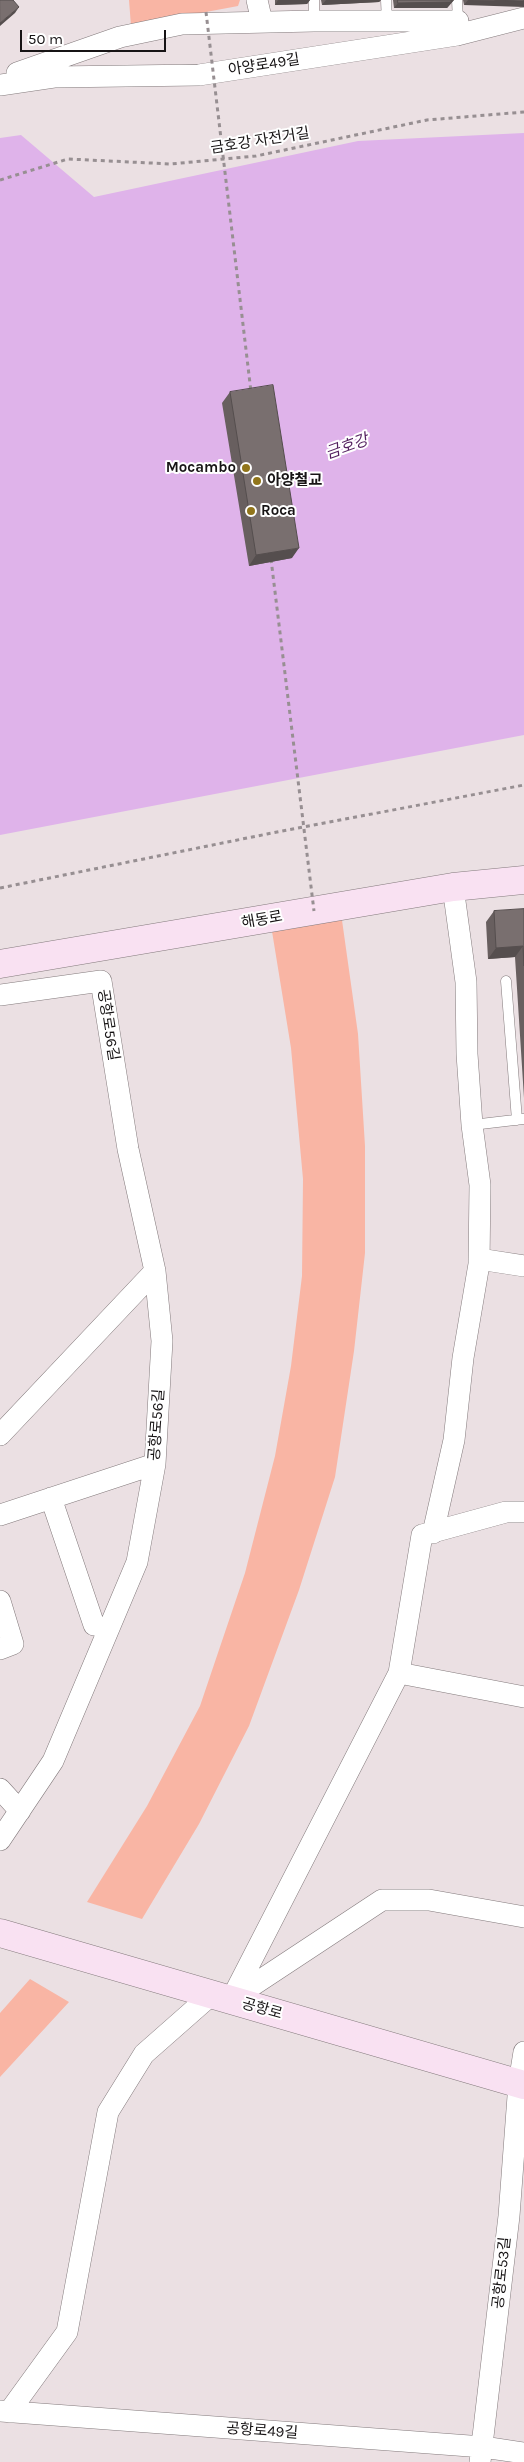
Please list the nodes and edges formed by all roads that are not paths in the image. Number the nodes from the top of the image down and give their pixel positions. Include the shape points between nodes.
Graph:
1 (257, 0) edge
2 (314, 0) edge
3 (386, 0) edge
4 (457, 0) edge
5 (524, 18) edge
6 (314, 21) junction
7 (262, 22) junction
8 (387, 22) junction
9 (457, 28) junction
10 (0, 80) edge
11 (0, 84) edge
12 (524, 880) edge
13 (453, 886) junction
14 (0, 964) edge
15 (506, 981) dead end
16 (0, 995) edge
17 (521, 1120) edge
18 (472, 1125) junction
19 (479, 1259) junction
20 (524, 1266) edge
21 (155, 1271) junction
22 (0, 1435) edge
23 (155, 1464) junction
24 (51, 1498) junction
25 (524, 1512) edge
26 (0, 1515) edge
27 (421, 1535) junction
28 (0, 1601) edge
29 (94, 1625) dead end
30 (0, 1649) edge
31 (398, 1673) junction
32 (524, 1697) edge
33 (0, 1789) edge
34 (20, 1811) junction
35 (0, 1840) edge
36 (524, 1917) edge
37 (0, 1933) edge
38 (211, 1995) junction
39 (524, 2052) edge
40 (522, 2084) edge
41 (4, 2412) edge
42 (524, 2453) edge
43 (481, 2455) edge

1 - 7 street
2 - 6 lane
3 - 8 lane
4 - 9 lane
5 - 9 street, 아양로49길
6 - 7 street
6 - 8 street
7 - 10 street via 182,24 120,37
8 - 9 street
9 - 11 street, 아양로49길 via 199,75 54,77
12 - 13 main road, 해동로
13 - 14 main road, 해동로
13 - 18 street via 466,982
15 - 17 lane
16 - 21 street, 공항로56길 via 101,981 128,1149
17 - 18 lane
18 - 19 street via 480,1185
19 - 20 street
19 - 27 street via 454,1440
21 - 22 street
21 - 23 street, 공항로56길 via 162,1340
23 - 24 street
23 - 34 street, 공항로56길 via 137,1562 53,1761
24 - 26 street
24 - 29 street
25 - 27 street via 506,1512
27 - 31 street
28 - 30 street via 13,1644
31 - 32 street
31 - 36 street via 232,1998 382,1900 429,1900
33 - 34 street
34 - 35 street, 공항로56길
37 - 38 main road, 공항로
38 - 40 main road, 공항로
38 - 41 street via 144,2054 108,2112 67,2332
39 - 40 street, 공항로53길
40 - 43 street, 공항로53길
41 - 43 street, 공항로49길
42 - 43 street, 공항로49길

